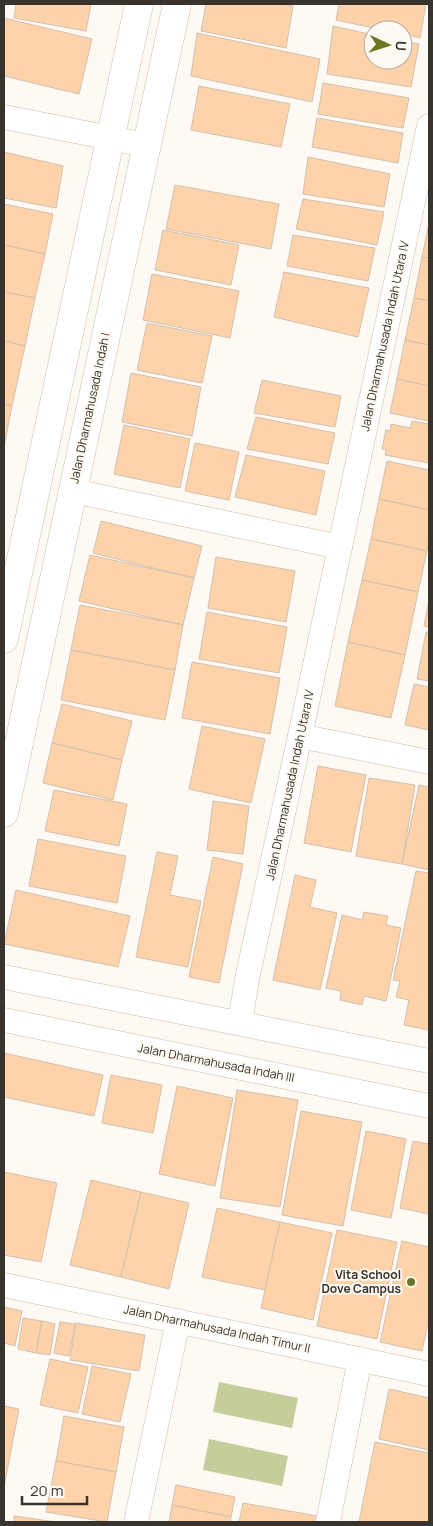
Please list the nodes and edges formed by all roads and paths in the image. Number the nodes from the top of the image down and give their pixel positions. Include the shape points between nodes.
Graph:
1 (139, 4) edge
2 (177, 4) edge
3 (4, 117) edge
4 (429, 126) edge
5 (110, 139) junction
6 (146, 145) junction
7 (72, 491) junction
8 (340, 547) junction
9 (4, 640) edge
10 (300, 736) junction
11 (429, 762) edge
12 (4, 813) edge
13 (4, 977) edge
14 (4, 1020) edge
15 (240, 1023) junction
16 (429, 1061) edge
17 (429, 1106) edge
18 (4, 1285) edge
19 (178, 1321) junction
20 (360, 1359) junction
21 (429, 1374) edge
22 (136, 1522) edge
23 (328, 1522) edge

1 - 5 main road
2 - 6 main road, Jalan Dharmahusada Indah I
3 - 5 street
4 - 8 street, Jalan Dharmahusada Indah Utara IV
5 - 6 street
5 - 9 main road
6 - 7 main road, Jalan Dharmahusada Indah I
7 - 8 street
7 - 12 main road, Jalan Dharmahusada Indah I
8 - 10 street, Jalan Dharmahusada Indah Utara IV
10 - 11 street
10 - 15 street, Jalan Dharmahusada Indah Utara IV
13 - 15 street
14 - 17 street, Jalan Dharmahusada Indah III
15 - 16 street
18 - 19 street, Jalan Dharmahusada Indah Timur II
19 - 20 street, Jalan Dharmahusada Indah Timur II
19 - 22 street
20 - 21 street, Jalan Dharmahusada Indah Timur II
20 - 23 street

